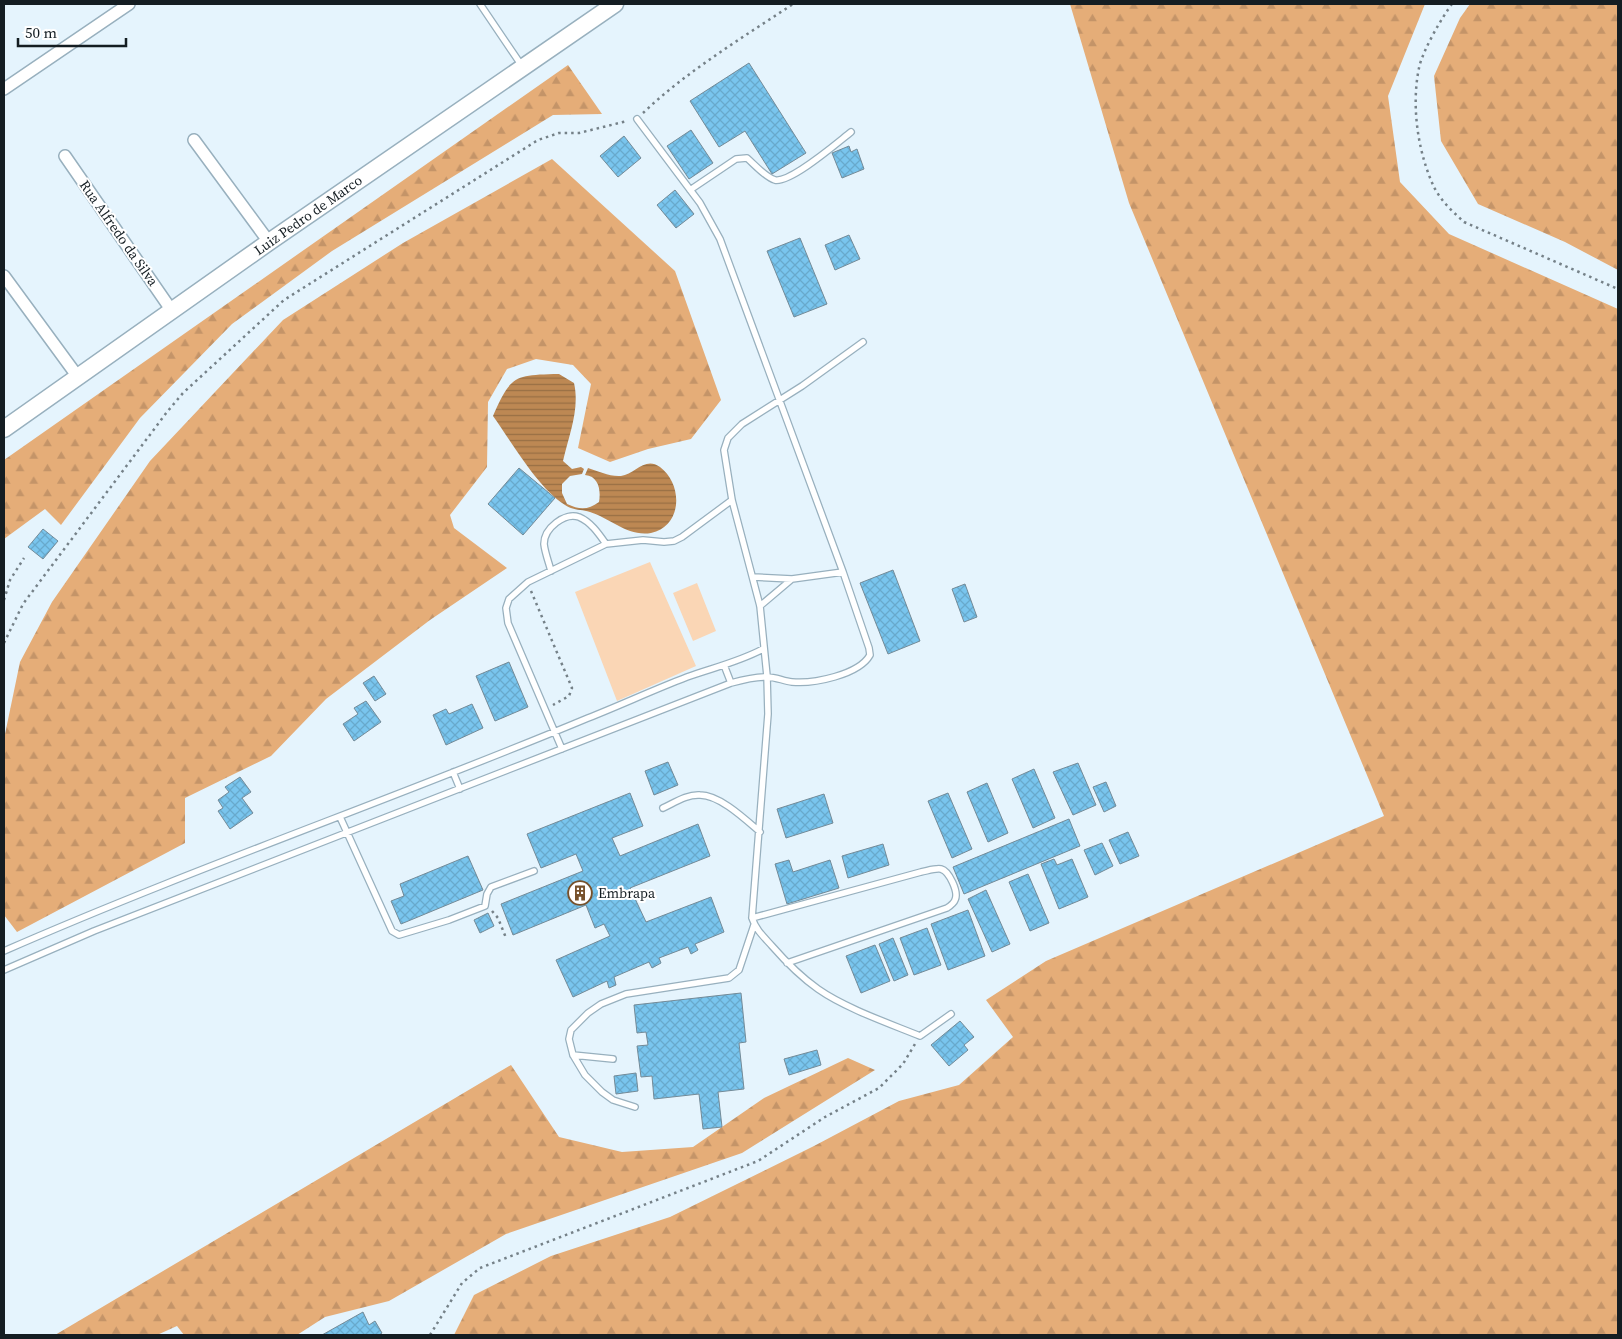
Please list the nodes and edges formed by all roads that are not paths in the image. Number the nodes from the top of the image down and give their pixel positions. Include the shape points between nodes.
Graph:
1 (129, 4) edge
2 (480, 4) edge
3 (615, 4) edge
4 (523, 68) junction
5 (4, 89) edge
6 (637, 119) road end
7 (851, 132) dead end
8 (194, 140) dead end
9 (65, 156) dead end
10 (690, 190) junction
11 (269, 242) junction
12 (4, 276) edge
13 (172, 311) junction
14 (863, 342) dead end
15 (78, 377) junction
16 (779, 399) junction
17 (4, 430) edge
18 (732, 500) junction
19 (606, 544) junction
20 (551, 571) junction
21 (843, 572) junction
22 (753, 577) junction
23 (792, 579) junction
24 (760, 606) junction
25 (764, 649) junction
26 (724, 665) junction
27 (767, 676) junction
28 (731, 683) junction
29 (555, 732) junction
30 (562, 749) junction
31 (453, 772) junction
32 (460, 789) junction
33 (663, 808) dead end
34 (340, 817) junction
35 (760, 832) junction
36 (348, 833) junction
37 (534, 872) dead end
38 (752, 918) junction
39 (754, 925) junction
40 (4, 951) edge
41 (787, 963) junction
42 (4, 970) edge
43 (952, 1014) dead end
44 (573, 1055) junction
45 (612, 1059) dead end
46 (635, 1107) dead end

1 - 5 street
2 - 4 lane
3 - 4 main road, Luiz Pedro de Marco
4 - 11 main road, Luiz Pedro de Marco
6 - 10 lane
7 - 10 lane via 790,177 774,180 747,158 742,158
8 - 11 street
9 - 13 street, Rua Alfredo da Silva
10 - 16 lane via 720,239
11 - 13 main road, Luiz Pedro de Marco
12 - 15 street
13 - 15 main road, Luiz Pedro de Marco
14 - 16 lane
15 - 17 main road, Luiz Pedro de Marco
16 - 18 lane via 742,424 728,438 724,450
16 - 21 lane
18 - 19 lane via 674,541
18 - 22 lane
19 - 20 lane
19 - 20 lane via 597,531 576,516 552,525 544,544
20 - 29 lane via 528,582 509,599 505,615
21 - 23 lane
21 - 27 lane via 869,648 867,661 830,678 792,682
22 - 23 lane
22 - 24 lane
23 - 24 lane
24 - 25 lane
25 - 26 lane
25 - 27 lane
26 - 28 lane
26 - 29 lane via 684,678
27 - 28 lane
27 - 35 lane via 768,714
28 - 30 lane
29 - 30 lane
29 - 31 lane
30 - 32 lane
31 - 32 lane
31 - 34 lane
32 - 36 lane
33 - 35 lane via 688,796 701,794 734,810
34 - 36 lane
34 - 40 lane via 94,912
35 - 38 lane
36 - 37 lane via 392,931 399,935 485,906 491,888
36 - 42 lane via 94,931
38 - 39 lane
38 - 41 lane via 921,872 936,869 947,872 957,894 947,908
39 - 41 lane
39 - 44 lane via 735,975 626,994 601,1004 572,1030 569,1039
41 - 43 lane via 832,997 920,1036
44 - 45 lane
44 - 46 lane via 585,1076 602,1092 613,1100

